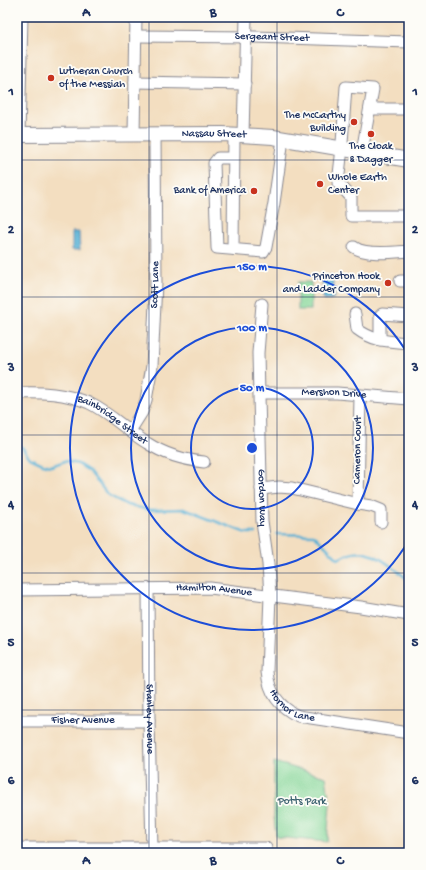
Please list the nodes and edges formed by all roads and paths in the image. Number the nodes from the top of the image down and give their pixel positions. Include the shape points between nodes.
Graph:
1 (22, 17) edge
2 (136, 17) edge
3 (246, 17) edge
4 (136, 36) junction
5 (246, 37) junction
6 (409, 42) edge
7 (135, 82) junction
8 (244, 84) junction
9 (370, 109) junction
10 (409, 109) edge
11 (134, 134) junction
12 (155, 134) junction
13 (18, 135) edge
14 (238, 135) junction
15 (283, 139) junction
16 (341, 148) junction
17 (362, 152) junction
18 (233, 158) junction
19 (409, 160) edge
20 (409, 216) edge
21 (354, 248) dead end
22 (233, 249) junction
23 (409, 251) edge
24 (262, 304) dead end
25 (355, 314) dead end
26 (409, 316) edge
27 (380, 340) junction
28 (409, 342) edge
29 (17, 393) edge
30 (260, 394) junction
31 (360, 395) junction
32 (409, 399) edge
33 (130, 431) junction
34 (204, 462) dead end
35 (262, 489) junction
36 (358, 504) junction
37 (381, 522) dead end
38 (148, 589) junction
39 (17, 590) edge
40 (270, 596) junction
41 (409, 615) edge
42 (17, 721) edge
43 (149, 721) junction
44 (409, 733) edge
45 (17, 848) edge
46 (152, 849) junction
47 (266, 850) edge

1 - 13 street
2 - 4 street
3 - 5 street
4 - 5 street, Sergeant Street
4 - 7 street
5 - 6 street, Sergeant Street
5 - 8 street
7 - 8 street
7 - 11 street
8 - 14 street
9 - 10 street
9 - 16 street via 373,89 346,86
9 - 17 street
11 - 12 main road, Nassau Street
11 - 13 main road, Nassau Street
12 - 14 main road, Nassau Street
12 - 33 street, Scott Lane via 156,283 152,359 146,400
14 - 15 main road, Nassau Street
14 - 18 street
15 - 16 main road, Nassau Street
15 - 22 street via 266,247 263,252
16 - 17 main road, Nassau Street
16 - 20 street via 338,184 351,197 351,216
17 - 19 main road, Nassau Street
18 - 22 street
18 - 22 street via 218,158 214,163 217,248
21 - 23 street via 358,251 381,253
24 - 30 street, Gordon Way via 258,353
25 - 27 street via 357,329
26 - 27 street via 382,314
27 - 28 street
29 - 33 street, Bainbridge Street via 46,392 76,398 102,411
30 - 31 street, Mershon Drive
30 - 35 street, Gordon Way
31 - 32 street, Mershon Drive
31 - 36 street, Cameron Court
33 - 34 street, Bainbridge Street via 159,450
35 - 36 street via 292,488
35 - 40 street, Gordon Way via 263,534
36 - 37 street via 380,510
38 - 39 street, Hamilton Avenue
38 - 40 street, Hamilton Avenue via 210,588
38 - 43 street, Stanley Avenue
40 - 41 street, Hamilton Avenue
40 - 44 street, Hornor Lane via 268,682 271,692 282,707 298,716
42 - 43 street, Fisher Avenue
43 - 46 street, Stanley Avenue
45 - 46 street
46 - 47 street

